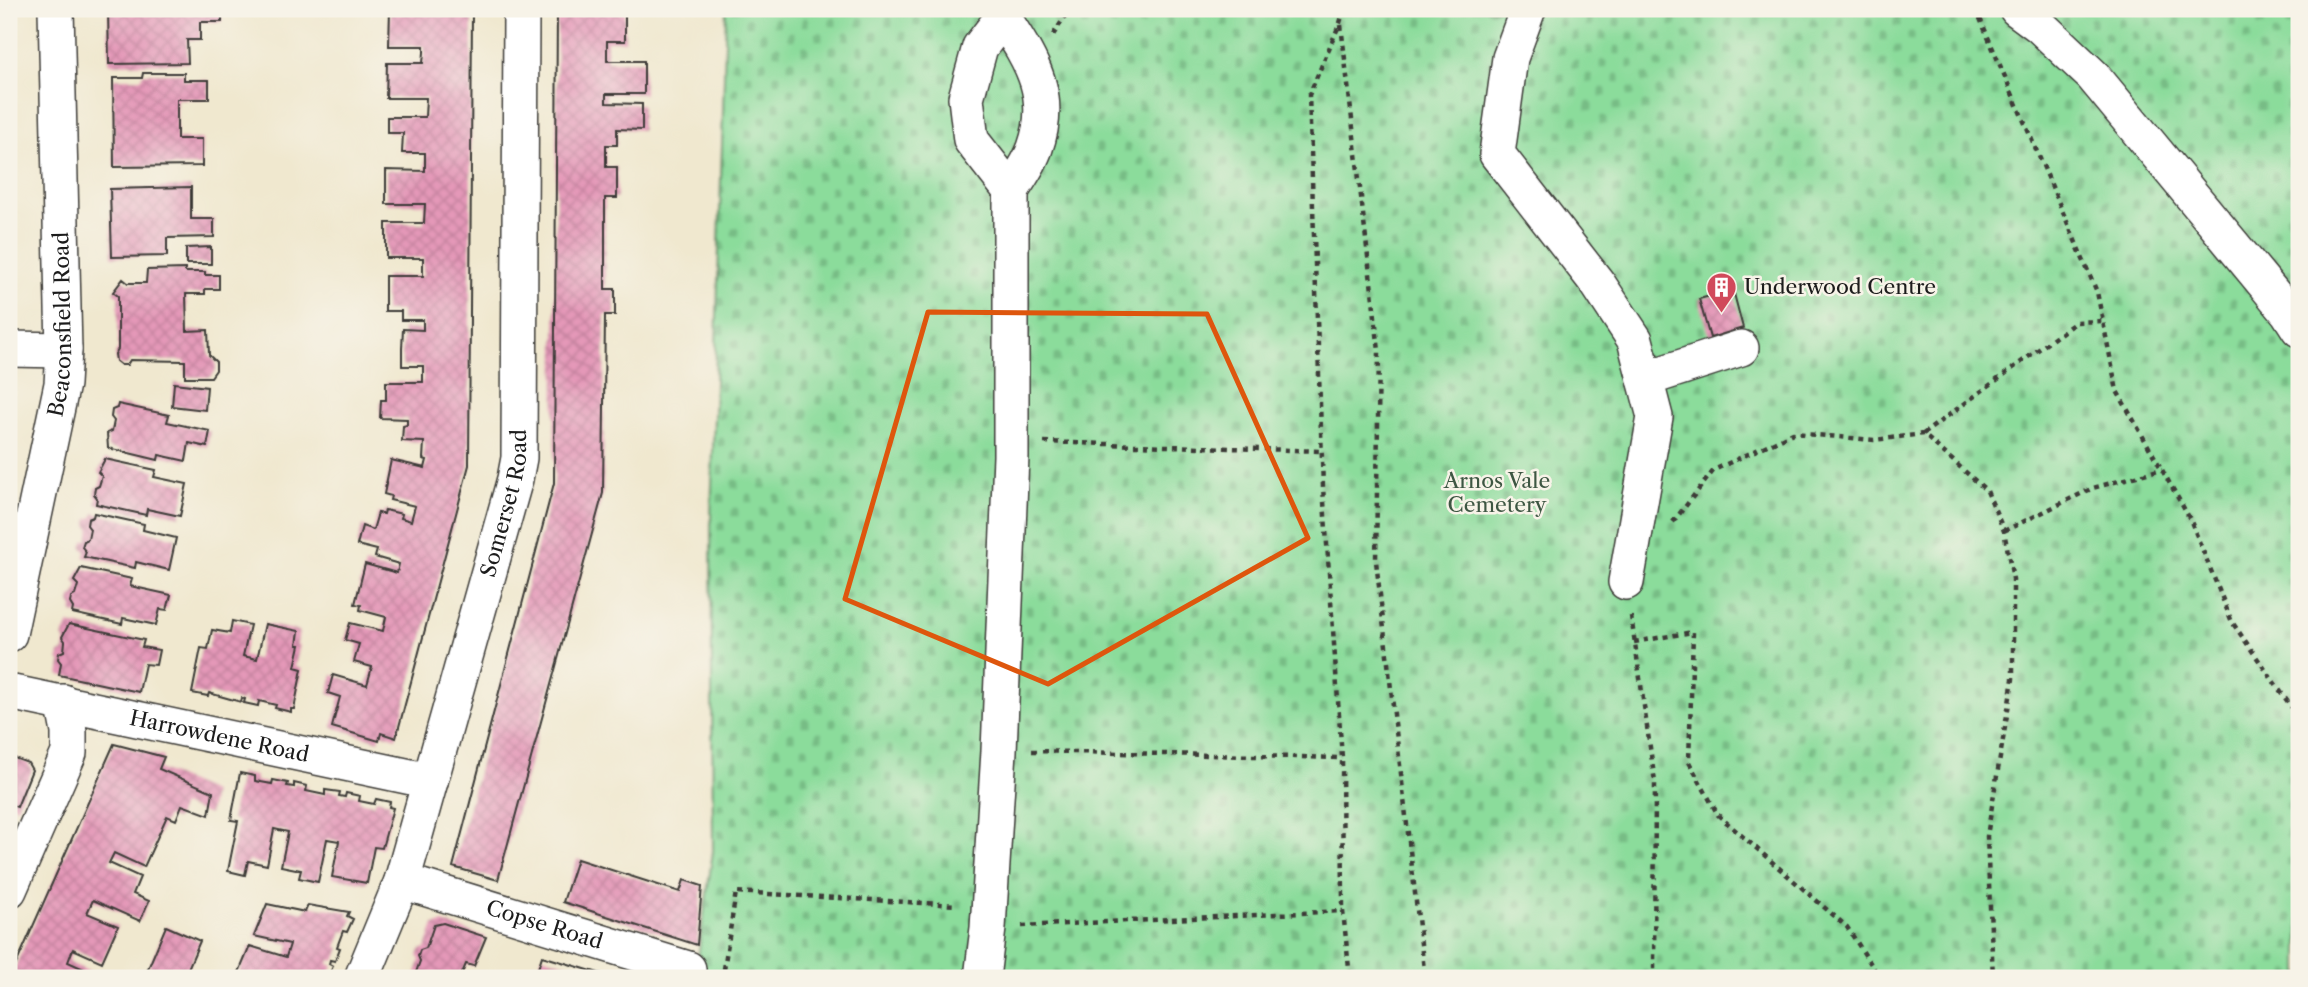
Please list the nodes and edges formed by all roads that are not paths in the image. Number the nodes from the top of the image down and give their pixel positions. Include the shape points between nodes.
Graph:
1 (56, 9) edge
2 (521, 9) edge
3 (1528, 9) edge
4 (2017, 9) edge
5 (1003, 13) edge
6 (1011, 191) junction
7 (2299, 329) edge
8 (1741, 348) dead end
9 (9, 349) edge
10 (64, 350) junction
11 (1645, 379) junction
12 (1626, 582) road end
13 (9, 634) edge
14 (9, 692) edge
15 (63, 702) junction
16 (430, 781) junction
17 (402, 881) junction
18 (9, 890) edge
19 (688, 969) dead end
20 (362, 978) edge
21 (982, 978) edge

1 - 10 street, Beaconsfield Road
2 - 16 street, Somerset Road via 519,458
3 - 11 street via 1510,58 1497,154 1598,284 1635,340
4 - 7 street via 2093,76
5 - 6 street via 1033,65 1041,96 1035,150
5 - 6 street via 980,47 966,98 971,140
6 - 21 street via 1011,441 999,751
8 - 11 street
9 - 10 street
10 - 13 street, Beaconsfield Road via 62,384
11 - 12 street via 1655,417
14 - 15 street, Harrowdene Road
15 - 16 street, Harrowdene Road
15 - 18 street via 69,753
16 - 17 street, Somerset Road
17 - 19 street, Copse Road
17 - 20 street, Somerset Road

